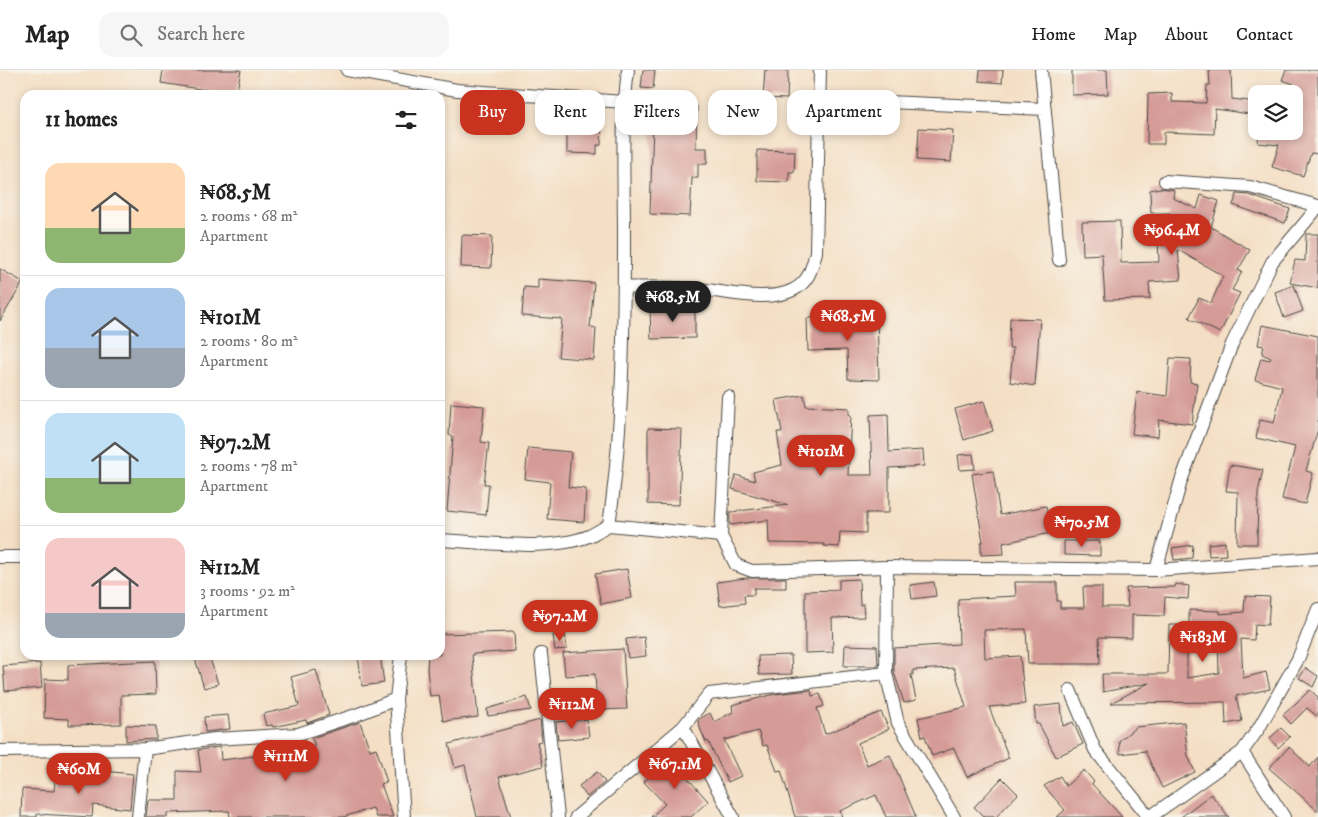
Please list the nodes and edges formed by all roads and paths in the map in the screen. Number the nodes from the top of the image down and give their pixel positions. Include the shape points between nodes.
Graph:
1 (347, 70) edge
2 (628, 70) edge
3 (820, 70) edge
4 (1041, 70) edge
5 (626, 90) edge
6 (819, 90) edge
7 (615, 101) edge
8 (900, 103) edge
9 (1045, 109) junction
10 (624, 135) edge
11 (818, 135) edge
12 (1165, 181) dead end
13 (1318, 207) edge
14 (1059, 260) dead end
15 (624, 287) junction
16 (728, 397) dead end
17 (609, 525) junction
18 (721, 536) junction
19 (445, 540) edge
20 (0, 557) edge
21 (20, 557) edge
22 (1318, 558) edge
23 (887, 567) junction
24 (1156, 570) junction
25 (1318, 609) edge
26 (541, 654) dead end
27 (400, 660) edge
28 (886, 673) junction
29 (1070, 690) dead end
30 (396, 699) junction
31 (682, 727) junction
32 (145, 749) junction
33 (0, 752) edge
34 (1242, 752) junction
35 (138, 817) edge
36 (404, 817) edge
37 (558, 817) edge
38 (576, 817) edge
39 (733, 817) edge
40 (954, 817) edge
41 (1150, 817) edge
42 (1284, 817) edge

1 - 7 street via 457,90
2 - 5 street
3 - 6 street
4 - 9 street
8 - 9 street
9 - 14 street
10 - 15 street
11 - 15 street via 816,252 809,276 802,285 781,294 754,295
12 - 13 street via 1250,187
13 - 24 street via 1272,262 1232,344 1181,480
15 - 17 street via 617,472
16 - 18 street
17 - 18 street
17 - 19 street via 589,536 562,542 527,544
18 - 23 street via 736,565 752,570
20 - 21 street
22 - 24 street
23 - 24 street
23 - 28 street
25 - 34 street via 1298,659
26 - 37 street
27 - 30 street
28 - 31 street via 709,694
28 - 40 street via 898,723
29 - 41 street via 1095,750
30 - 32 street via 356,716 298,734 215,739
30 - 36 street
31 - 38 street
31 - 39 street
32 - 33 street
32 - 35 street
34 - 41 street
34 - 42 street

